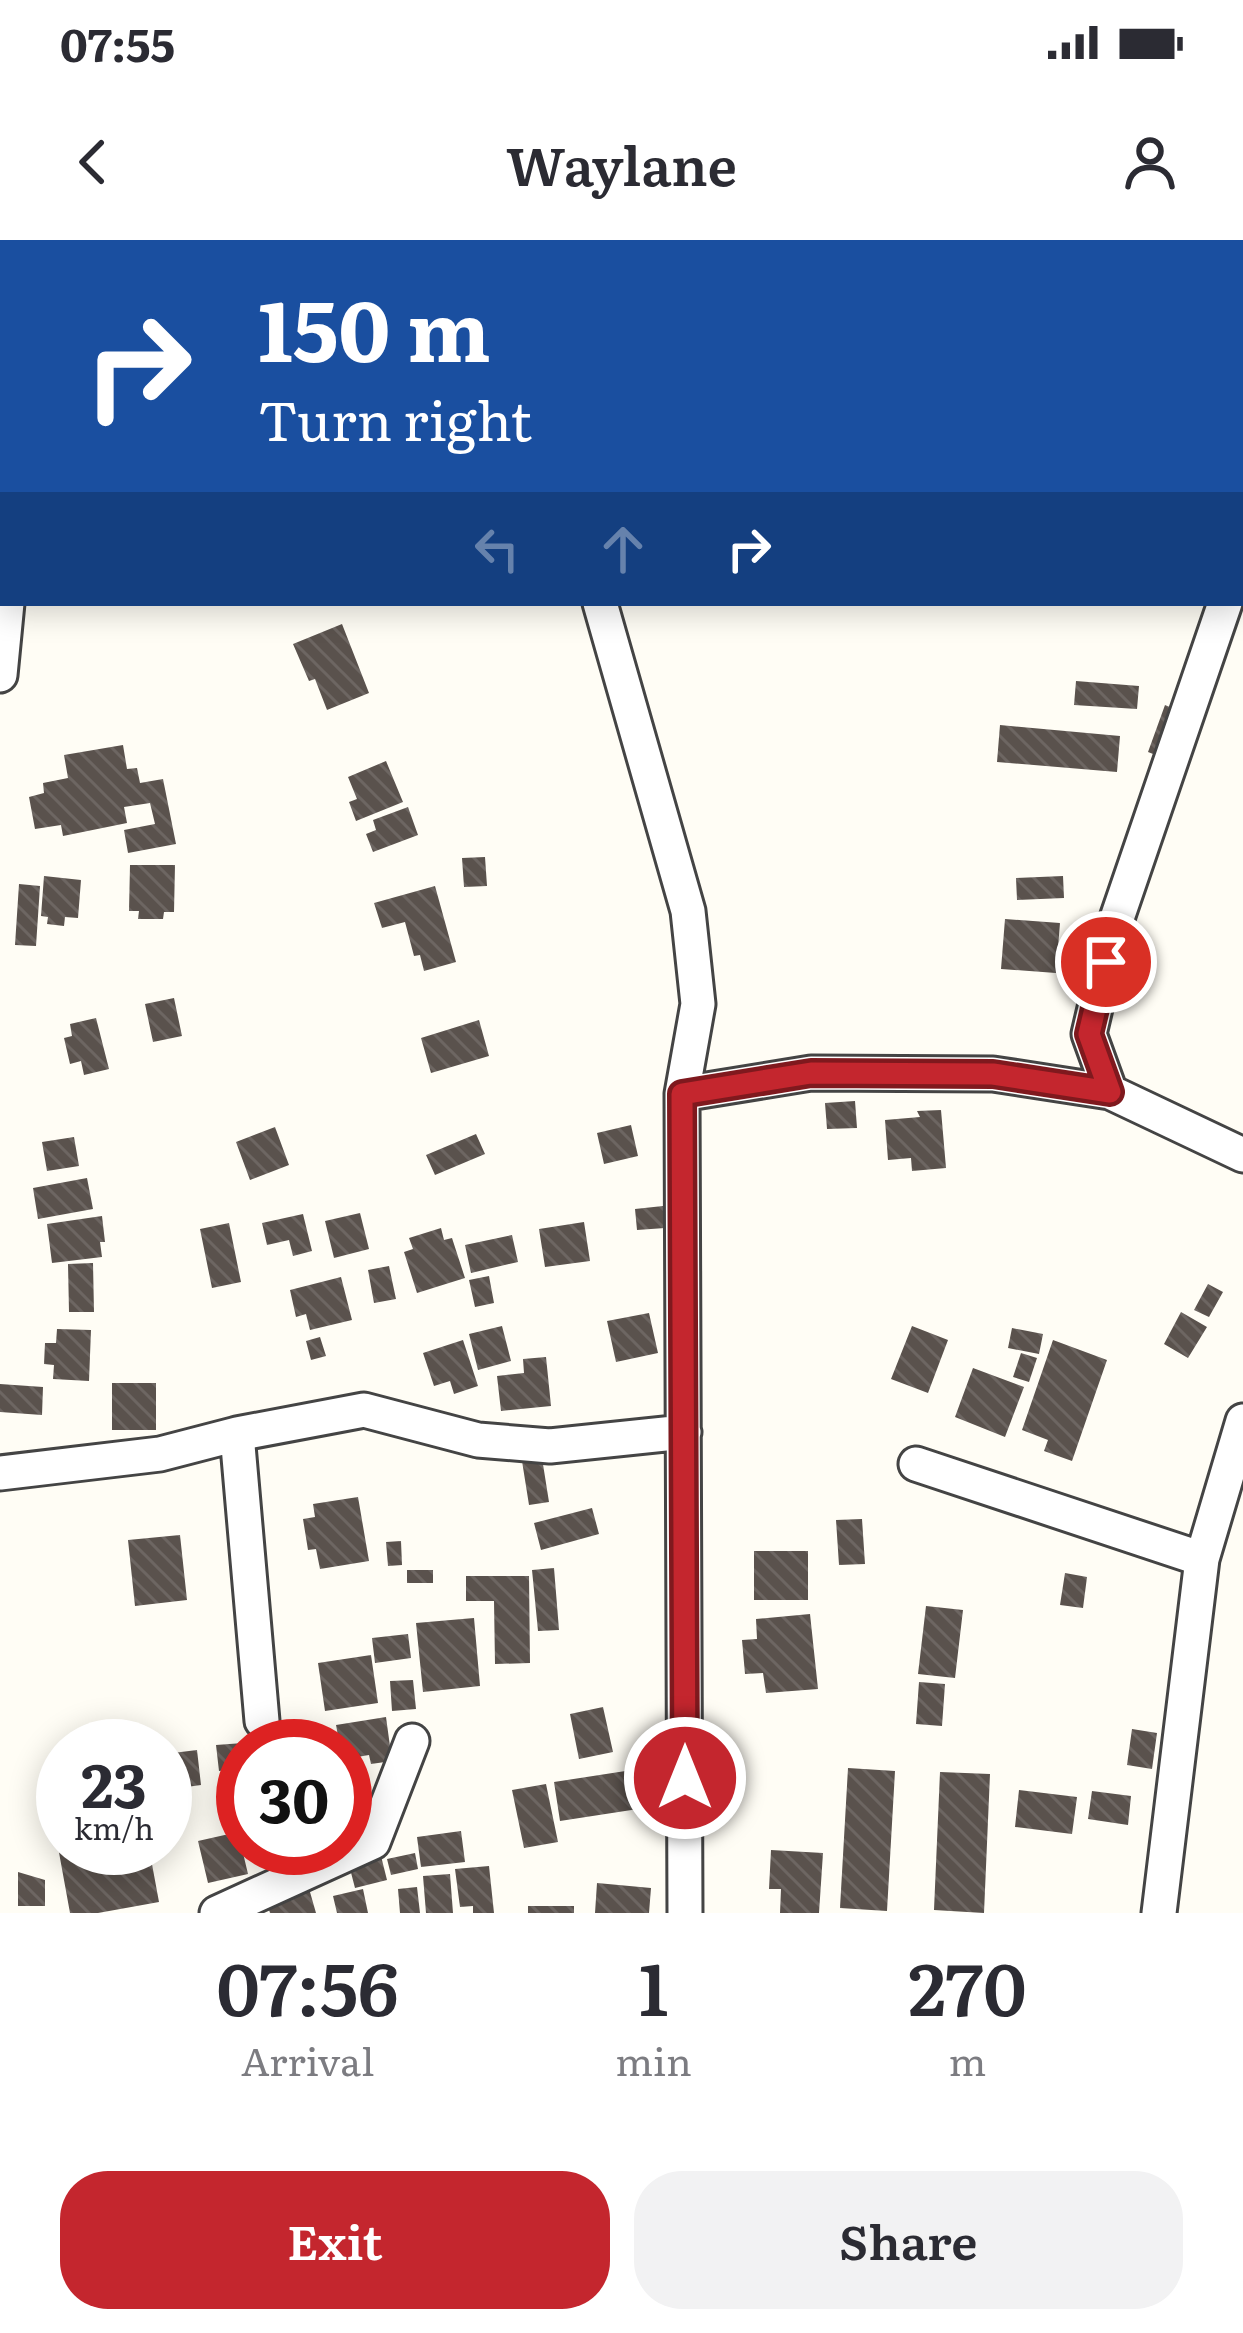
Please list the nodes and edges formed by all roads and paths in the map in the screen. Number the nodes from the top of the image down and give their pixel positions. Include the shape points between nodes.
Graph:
1 (7, 606) edge
2 (601, 606) edge
3 (1225, 606) edge
4 (0, 675) edge
5 (1110, 1092) junction
6 (682, 1094) junction
7 (1243, 1155) edge
8 (1243, 1421) edge
9 (684, 1432) junction
10 (237, 1434) junction
11 (916, 1464) dead end
12 (0, 1473) edge
13 (1202, 1559) junction
14 (262, 1719) edge
15 (412, 1741) dead end
16 (218, 1913) edge
17 (685, 1913) edge
18 (1159, 1913) edge

1 - 4 street
2 - 6 street via 688,910 698,1004
3 - 5 street via 1114,927 1089,1034
5 - 6 street via 993,1074 811,1073
5 - 7 street
6 - 9 street
8 - 13 street
9 - 10 street via 550,1446 478,1440 364,1410
9 - 17 street
10 - 12 street via 160,1454
10 - 14 street
11 - 13 street
13 - 18 street
15 - 16 street via 373,1842

